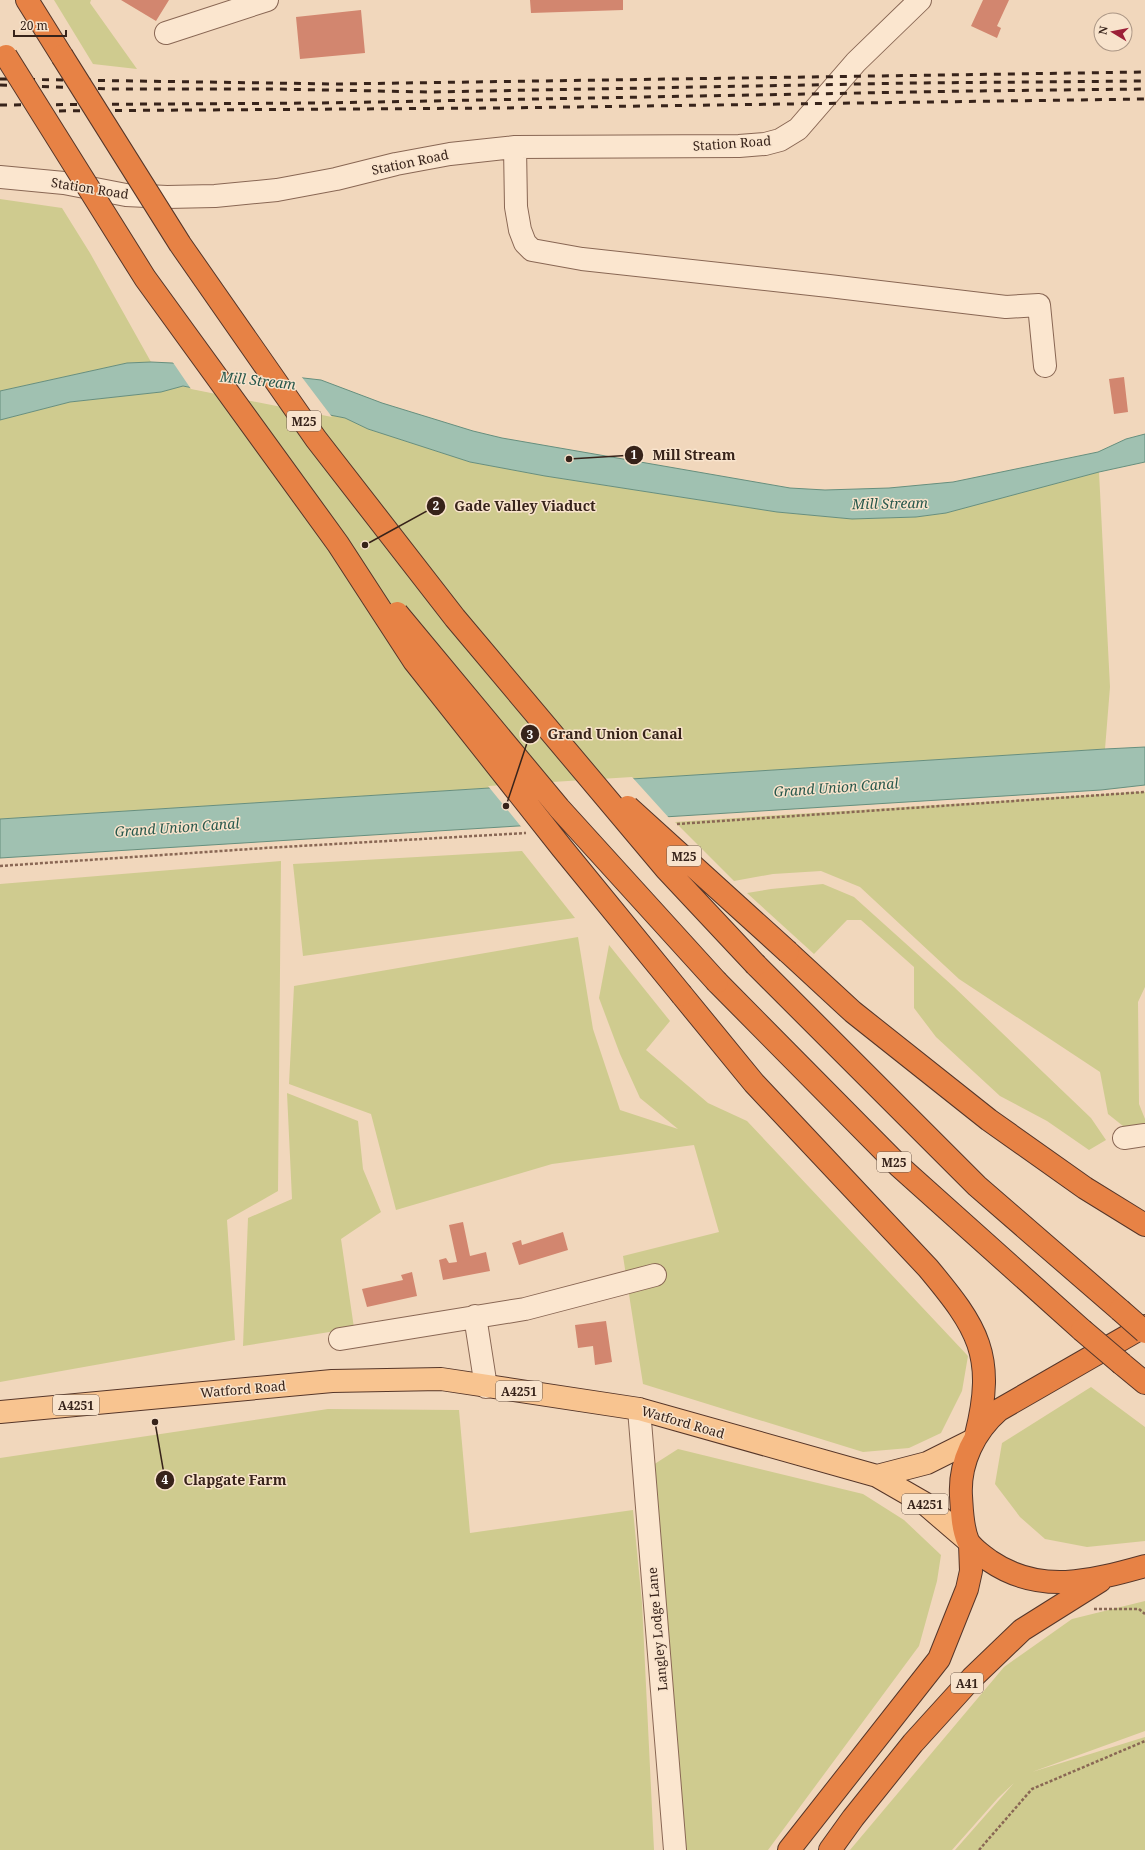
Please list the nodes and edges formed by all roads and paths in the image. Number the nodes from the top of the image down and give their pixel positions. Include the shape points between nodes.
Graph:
1 (27, 0) edge
2 (267, 0) edge
3 (920, 0) edge
4 (166, 33) dead end
5 (3, 51) edge
6 (515, 147) junction
7 (0, 177) edge
8 (1045, 366) dead end
9 (338, 544) junction
10 (578, 763) junction
11 (1145, 792) edge
12 (674, 824) dead end
13 (532, 833) dead end
14 (0, 866) edge
15 (1145, 1225) edge
16 (655, 1275) dead end
17 (475, 1316) junction
18 (1145, 1326) edge
19 (1145, 1332) edge
20 (340, 1339) dead end
21 (1145, 1383) edge
22 (486, 1386) junction
23 (638, 1409) junction
24 (0, 1412) edge
25 (974, 1437) junction
26 (877, 1476) junction
27 (969, 1542) junction
28 (1145, 1566) edge
29 (1108, 1576) junction
30 (1093, 1609) dead end
31 (1145, 1614) edge
32 (1145, 1741) edge
33 (675, 1850) edge
34 (789, 1850) edge
35 (830, 1850) edge
36 (979, 1850) edge

1 - 10 highway, M25, bridge via 180,244 316,439 455,618
2 - 4 street
3 - 6 street, Station Road via 856,62 798,129 780,140 739,146
5 - 9 highway, M25, bridge via 145,278
6 - 7 street, Station Road via 450,154 277,190 216,196 126,195 64,183
6 - 8 street via 516,207 520,230 525,243 532,250 582,259 1006,307 1039,305
9 - 21 highway, M25, bridge via 559,808 717,982 899,1166
9 - 25 highway, M25, bridge via 414,661 682,995 754,1083 954,1298 968,1320 981,1350 985,1374 982,1411
10 - 15 highway, M25, bridge via 672,845 852,1012 989,1120 1084,1188
10 - 19 highway, M25, bridge via 666,869 756,965 977,1186
11 - 12 path
13 - 14 path
16 - 17 street via 525,1309
17 - 20 street
17 - 22 street
18 - 25 highway via 999,1410
22 - 23 main road, Watford Road / A4251
22 - 24 main road, Watford Road / A4251 via 441,1379 332,1381
23 - 26 main road, Watford Road / A4251
23 - 33 street, Langley Lodge Lane
25 - 26 main road, Watford Road / A4251 via 928,1463
25 - 27 highway via 964,1468 961,1491 962,1517
26 - 27 main road, Watford Road / A4251 via 924,1503
27 - 29 highway via 1006,1572 1027,1579 1078,1582
27 - 34 highway, A41 via 971,1570 967,1588 939,1659
28 - 29 highway
29 - 35 highway, A41 via 1022,1630 972,1678 913,1743 852,1818
30 - 31 path via 1139,1609
32 - 36 path via 1032,1789

